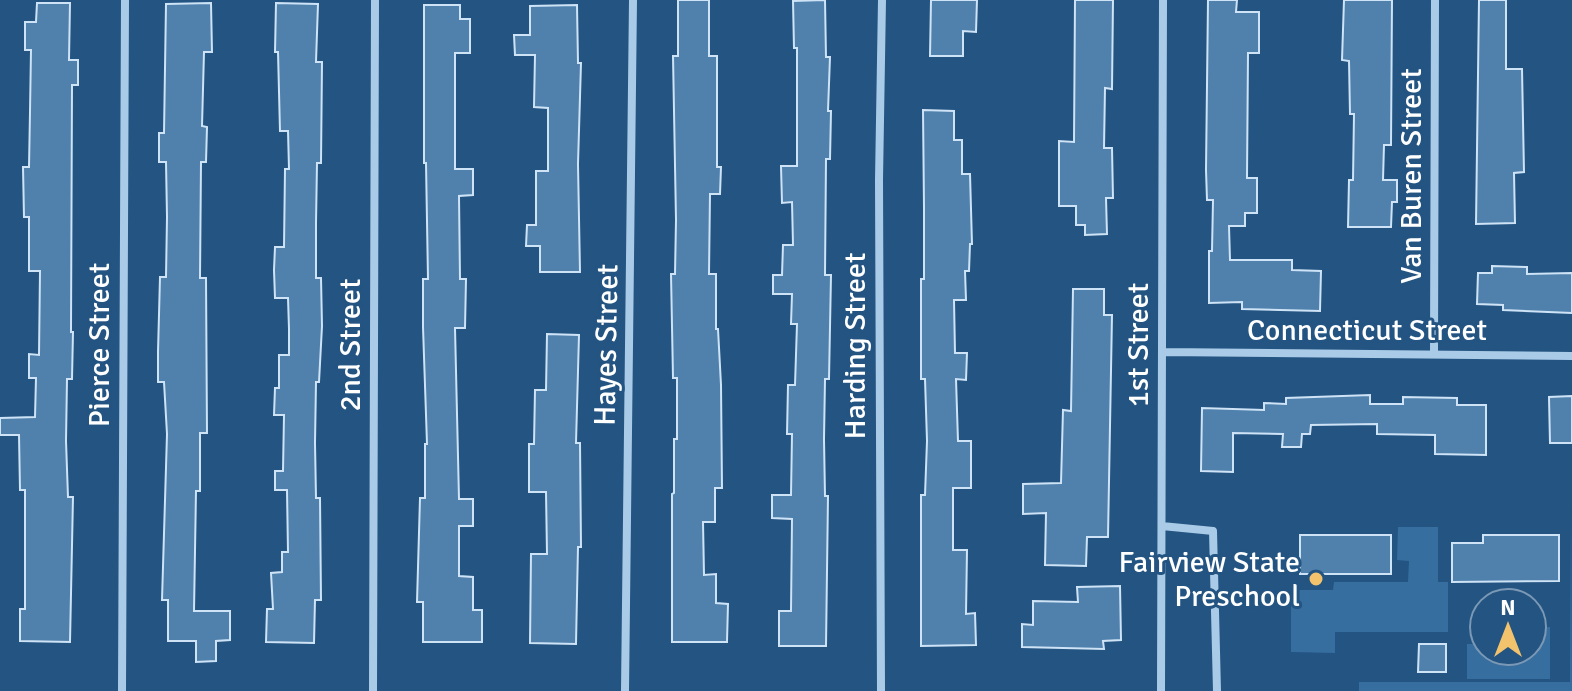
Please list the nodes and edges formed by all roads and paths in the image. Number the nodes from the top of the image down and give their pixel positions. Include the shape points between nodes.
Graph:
1 (125, 0) edge
2 (375, 0) edge
3 (633, 0) edge
4 (882, 0) edge
5 (1163, 0) edge
6 (1435, 0) edge
7 (1162, 352) junction
8 (1434, 353) junction
9 (1572, 356) edge
10 (1162, 526) junction
11 (122, 691) edge
12 (373, 691) edge
13 (625, 691) edge
14 (881, 691) edge
15 (1161, 691) edge
16 (1217, 691) edge

1 - 11 street, Pierce Street
2 - 12 street, 2nd Street
3 - 13 street, Hayes Street
4 - 14 street, Harding Street
5 - 7 street, 1st Street
6 - 8 street, Van Buren Street
7 - 8 street, Connecticut Street
7 - 10 street, 1st Street
8 - 9 street, Connecticut Street
10 - 15 street, 1st Street
10 - 16 street via 1213,531

